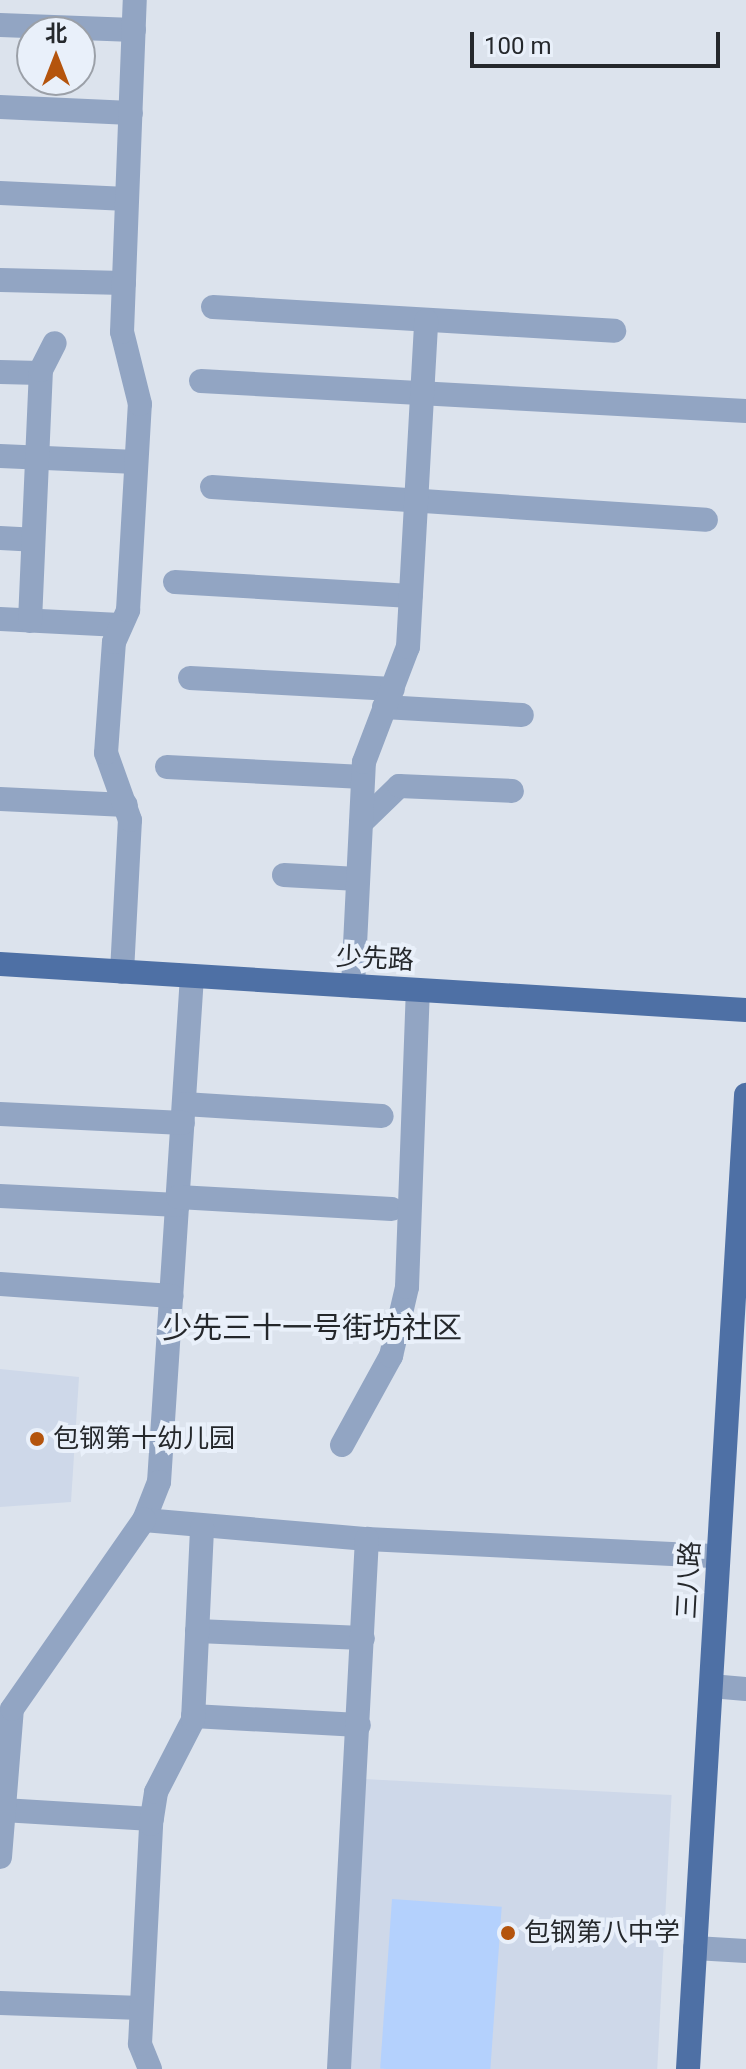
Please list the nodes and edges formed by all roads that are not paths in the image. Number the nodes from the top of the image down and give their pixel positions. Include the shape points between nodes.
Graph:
1 (135, 0) edge
2 (0, 25) edge
3 (134, 30) junction
4 (0, 107) edge
5 (131, 113) junction
6 (0, 193) edge
7 (127, 199) junction
8 (0, 280) edge
9 (124, 283) junction
10 (213, 307) dead end
11 (426, 320) junction
12 (614, 331) dead end
13 (55, 343) dead end
14 (0, 372) edge
15 (40, 373) junction
16 (201, 381) dead end
17 (422, 393) junction
18 (746, 411) edge
19 (0, 456) edge
20 (37, 457) junction
21 (136, 462) junction
22 (212, 487) dead end
23 (416, 499) junction
24 (706, 520) dead end
25 (0, 538) edge
26 (33, 540) junction
27 (175, 582) dead end
28 (411, 596) junction
29 (0, 619) edge
30 (30, 621) junction
31 (120, 625) junction
32 (190, 678) dead end
33 (389, 698) junction
34 (522, 715) dead end
35 (167, 767) dead end
36 (363, 777) junction
37 (512, 791) dead end
38 (0, 799) edge
39 (126, 805) junction
40 (361, 823) junction
41 (284, 875) dead end
42 (358, 879) junction
43 (0, 964) edge
44 (122, 972) junction
45 (192, 976) junction
46 (353, 986) junction
47 (418, 990) junction
48 (746, 1010) edge
49 (746, 1095) edge
50 (0, 1114) edge
51 (183, 1114) junction
52 (382, 1116) dead end
53 (0, 1196) edge
54 (178, 1201) junction
55 (392, 1209) dead end
56 (0, 1284) edge
57 (172, 1296) junction
58 (342, 1445) dead end
59 (144, 1520) junction
60 (202, 1527) junction
61 (367, 1539) junction
62 (718, 1556) junction
63 (197, 1631) junction
64 (363, 1638) junction
65 (711, 1686) junction
66 (746, 1689) edge
67 (193, 1716) junction
68 (359, 1725) junction
69 (3, 1737) edge
70 (3, 1810) junction
71 (152, 1819) junction
72 (0, 1853) edge
73 (695, 1948) junction
74 (746, 1951) edge
75 (0, 2003) edge
76 (141, 2008) junction
77 (150, 2069) edge
78 (339, 2069) edge
79 (688, 2069) edge

1 - 3 street
2 - 3 street
3 - 5 street
4 - 5 street
5 - 7 street
6 - 7 street
7 - 9 street
8 - 9 street
9 - 21 street via 123,342 140,397
10 - 11 street
11 - 12 street
11 - 17 street
13 - 15 street
14 - 15 street
15 - 20 street
16 - 17 street
17 - 18 street
17 - 23 street
19 - 20 street
20 - 21 street
20 - 26 street
21 - 31 street via 128,610
22 - 23 street
23 - 24 street
23 - 28 street
25 - 26 street
26 - 30 street
27 - 28 street
28 - 33 street via 408,647
29 - 30 street
30 - 31 street
31 - 39 street via 114,642 106,753
32 - 33 street
33 - 34 street
33 - 36 street via 366,747
35 - 36 street
36 - 40 street
37 - 40 street via 399,786
38 - 39 street
39 - 44 street via 130,828
40 - 42 street
41 - 42 street
42 - 46 street
43 - 44 main road, 少先路
44 - 45 main road, 少先路
45 - 46 main road, 少先路
45 - 51 street
46 - 47 main road, 少先路
47 - 48 main road, 少先路
47 - 58 street via 407,1287 391,1356
49 - 62 main road, 三八路
50 - 51 street
51 - 52 street
51 - 54 street
53 - 54 street
54 - 55 street
54 - 57 street
56 - 57 street
57 - 59 street via 159,1482
59 - 60 street
59 - 69 street via 18,1696
60 - 61 street
60 - 63 street
61 - 62 street
61 - 64 street
62 - 65 main road, 三八路
63 - 64 street
63 - 67 street
64 - 68 street
65 - 66 street
65 - 73 main road, 三八路
67 - 68 street
67 - 71 street via 156,1792
68 - 78 street
69 - 70 street
70 - 71 street
70 - 72 street
71 - 76 street
73 - 74 street
73 - 79 main road, 三八路
75 - 76 street
76 - 77 street via 140,2044

